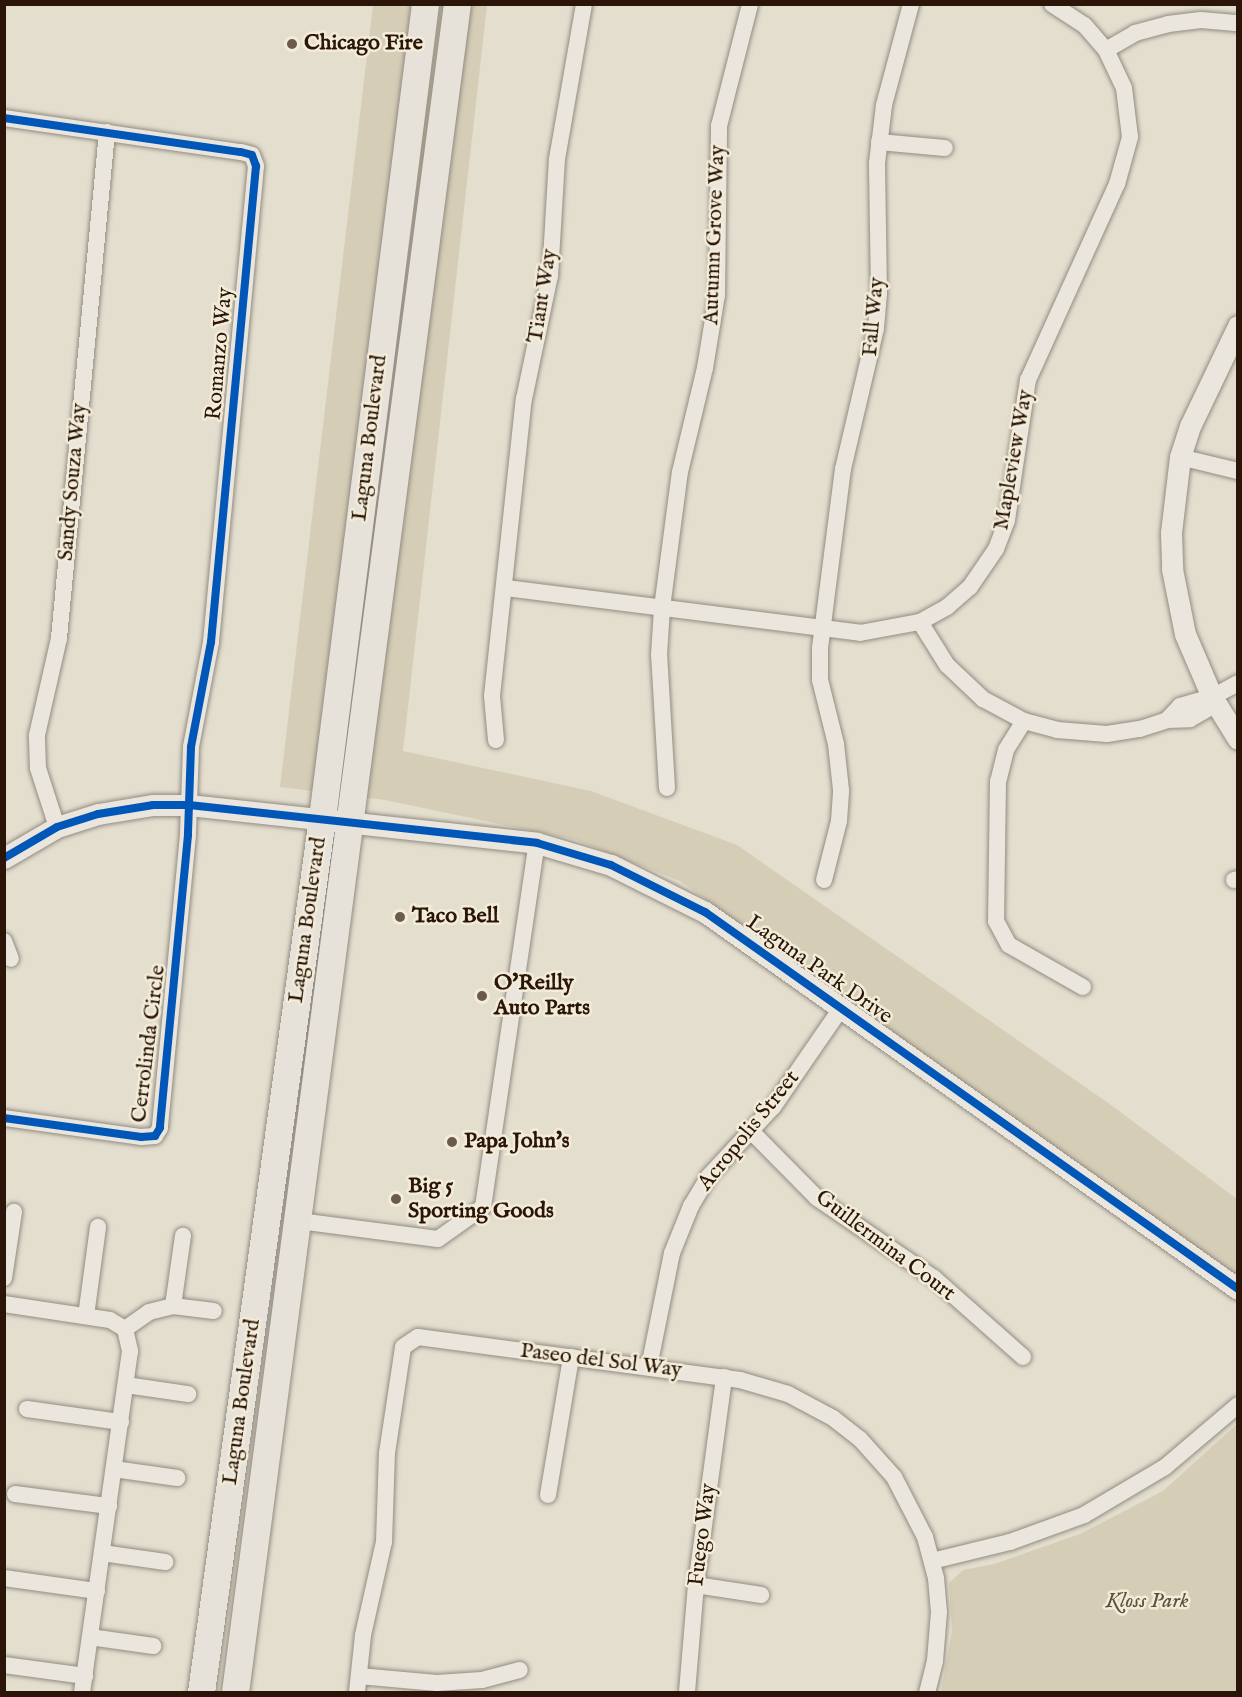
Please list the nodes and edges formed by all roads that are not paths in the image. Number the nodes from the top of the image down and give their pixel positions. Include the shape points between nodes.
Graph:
1 (425, 4) edge
2 (456, 4) edge
3 (584, 4) edge
4 (750, 4) edge
5 (911, 4) edge
6 (1052, 4) edge
7 (1238, 23) edge
8 (1106, 50) junction
9 (4, 118) edge
10 (107, 132) junction
11 (879, 142) junction
12 (945, 148) dead end
13 (1238, 326) edge
14 (1180, 458) junction
15 (1238, 471) edge
16 (506, 588) junction
17 (662, 608) junction
18 (920, 622) junction
19 (822, 629) junction
20 (1238, 683) edge
21 (1212, 697) junction
22 (1024, 721) junction
23 (1238, 739) edge
24 (496, 740) dead end
25 (668, 788) dead end
26 (189, 805) junction
27 (322, 818) junction
28 (351, 822) junction
29 (57, 827) junction
30 (537, 843) junction
31 (4, 858) edge
32 (824, 880) dead end
33 (4, 941) edge
34 (11, 959) dead end
35 (1083, 987) dead end
36 (842, 1007) junction
37 (4, 1119) edge
38 (751, 1131) junction
39 (14, 1212) dead end
40 (299, 1221) junction
41 (98, 1227) dead end
42 (183, 1236) dead end
43 (4, 1278) edge
44 (1238, 1289) edge
45 (4, 1304) edge
46 (173, 1306) junction
47 (214, 1311) dead end
48 (86, 1316) junction
49 (125, 1329) junction
50 (571, 1357) junction
51 (1023, 1357) dead end
52 (649, 1367) junction
53 (724, 1377) junction
54 (126, 1385) junction
55 (188, 1394) dead end
56 (1238, 1406) edge
57 (27, 1409) dead end
58 (121, 1422) junction
59 (114, 1469) junction
60 (177, 1478) dead end
61 (15, 1494) dead end
62 (548, 1495) dead end
63 (109, 1506) junction
64 (102, 1553) junction
65 (932, 1561) junction
66 (165, 1562) dead end
67 (4, 1578) edge
68 (696, 1585) junction
69 (97, 1591) junction
70 (761, 1595) dead end
71 (90, 1637) junction
72 (153, 1646) dead end
73 (4, 1665) edge
74 (520, 1671) dead end
75 (84, 1684) edge
76 (358, 1684) edge
77 (201, 1692) edge
78 (235, 1692) edge
79 (687, 1692) edge
80 (927, 1692) edge

1 - 27 main road, Laguna Boulevard
2 - 28 main road, Laguna Boulevard
3 - 16 street, Tiant Way via 557,159 550,276 524,399
4 - 17 street, Autumn Grove Way via 719,126 717,295 705,368 680,472
5 - 11 street, Fall Way via 884,105
6 - 8 street, Mapleview Way via 1084,25
7 - 8 street via 1201,20 1168,24 1136,33
8 - 18 street, Mapleview Way via 1119,73 1128,104 1130,137 1123,169 1028,380 1007,520 996,549 970,587 947,607
9 - 10 street, Romanzo Way
10 - 26 street, Romanzo Way via 241,152 252,155 256,166 211,642 193,728
10 - 29 street, Sandy Souza Way via 59,638 37,735 38,768
11 - 12 street
11 - 19 street, Fall Way via 876,328 843,469
13 - 14 street via 1203,394
14 - 15 street
14 - 21 street via 1171,533 1172,569 1185,634
16 - 17 street, Mapleview Way
16 - 24 street, Tiant Way via 492,696
17 - 19 street, Mapleview Way
17 - 25 street, Autumn Grove Way via 659,655
18 - 19 street, Mapleview Way via 875,632
18 - 22 street via 958,677 991,704
19 - 32 street, Fall Way via 820,680 836,744 841,790 839,821
20 - 21 street
21 - 22 street via 1207,709 1190,719 1167,720 1107,734 1074,733
21 - 23 street
22 - 35 street via 1006,750 998,781 996,921 1009,945
26 - 27 street, Laguna Park Drive
26 - 29 street, Laguna Park Drive via 153,805 98,814
26 - 37 street, Cerrolinda Circle via 160,1128 155,1136 141,1137
27 - 28 street, Laguna Park Drive
27 - 77 main road, Laguna Boulevard
28 - 30 street, Laguna Park Drive
28 - 40 main road, Laguna Boulevard
29 - 31 street, Laguna Park Drive
30 - 36 street, Laguna Park Drive via 611,865 675,894
30 - 40 street via 483,1207 438,1239
33 - 34 street
36 - 38 street, Acropolis Street
36 - 44 street, Laguna Park Drive
38 - 51 street, Guillermina Court via 817,1198 934,1278
38 - 52 street, Acropolis Street via 710,1176 684,1221 670,1262
39 - 43 street
40 - 78 main road, Laguna Boulevard
41 - 48 street
42 - 46 street
45 - 48 street
46 - 47 street
46 - 49 street via 149,1312
48 - 49 street via 110,1320
49 - 54 street via 130,1351
50 - 52 street, Paseo del Sol Way
50 - 62 street
50 - 76 street, Paseo del Sol Way via 418,1337 403,1347 387,1453 384,1542 363,1635
52 - 53 street, Paseo del Sol Way
53 - 65 street, Paseo del Sol Way via 789,1394 860,1439 903,1491
53 - 68 street, Fuego Way
54 - 55 street
54 - 58 street
56 - 65 street via 1165,1467 1084,1515 1010,1542
57 - 58 street
58 - 59 street
59 - 60 street
59 - 63 street
61 - 63 street
63 - 64 street
64 - 66 street
64 - 69 street
65 - 80 street, Paseo del Sol Way via 939,1623
67 - 69 street
68 - 70 street
68 - 79 street, Fuego Way
69 - 71 street
71 - 72 street
71 - 75 street
73 - 75 street
74 - 76 street via 482,1680

